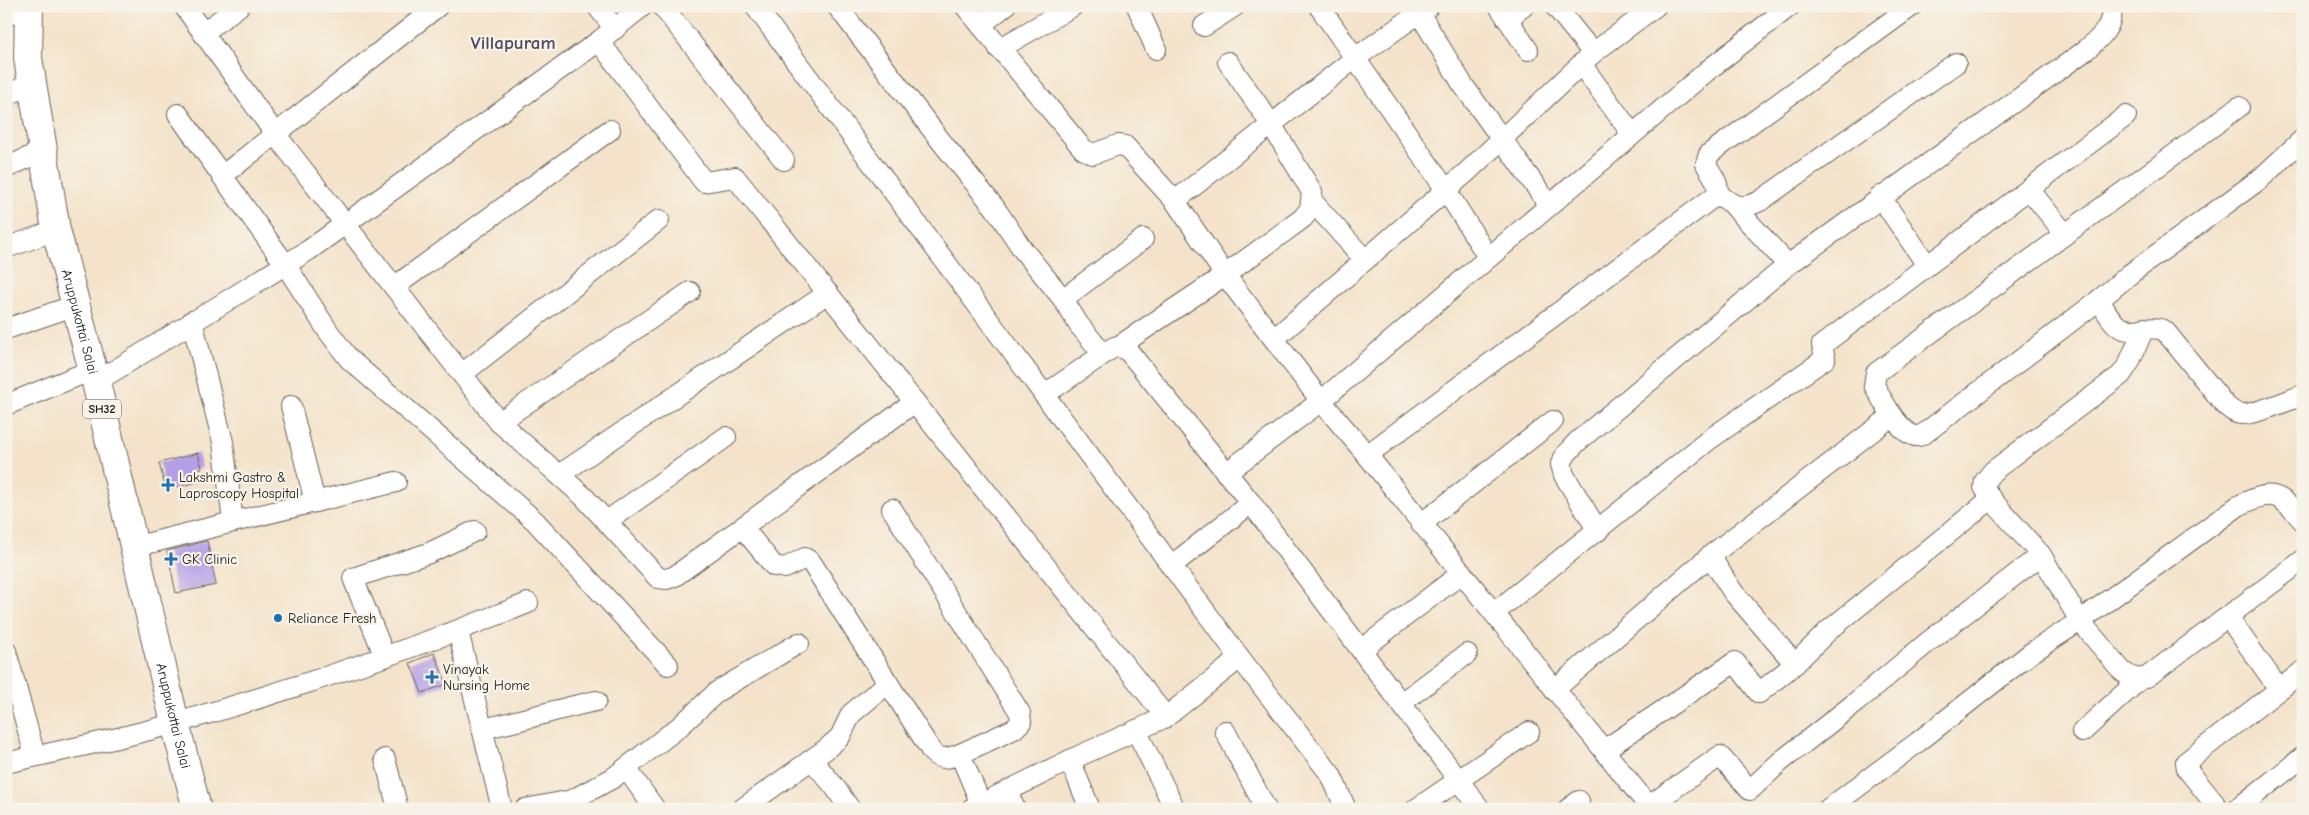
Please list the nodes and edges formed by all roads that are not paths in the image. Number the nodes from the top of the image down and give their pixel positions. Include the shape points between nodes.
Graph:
1 (28, 6) edge
2 (184, 6) edge
3 (239, 6) edge
4 (438, 6) edge
5 (597, 6) edge
6 (642, 6) edge
7 (662, 6) edge
8 (756, 6) edge
9 (838, 6) edge
10 (965, 6) edge
11 (1005, 6) edge
12 (1073, 6) edge
13 (1136, 6) edge
14 (1235, 6) edge
15 (1319, 6) edge
16 (1524, 6) edge
17 (1555, 6) edge
18 (1656, 6) edge
19 (1790, 6) edge
20 (1912, 6) edge
21 (2112, 6) edge
22 (1420, 9) edge
23 (1503, 12) edge
24 (6, 16) edge
25 (981, 25) junction
26 (1204, 26) dead end
27 (203, 33) junction
28 (607, 35) junction
29 (999, 49) junction
30 (1156, 49) dead end
31 (1528, 50) dead end
32 (1587, 58) junction
33 (1354, 59) junction
34 (1228, 62) dead end
35 (1956, 63) dead end
36 (33, 82) junction
37 (6, 96) edge
38 (2239, 107) dead end
39 (178, 114) dead end
40 (2126, 116) dead end
41 (1271, 124) junction
42 (610, 130) dead end
43 (1632, 134) junction
44 (276, 135) junction
45 (1502, 138) junction
46 (2303, 139) edge
47 (44, 150) junction
48 (784, 160) dead end
49 (6, 168) edge
50 (222, 176) junction
51 (2029, 189) junction
52 (1446, 190) junction
53 (1717, 193) junction
54 (1880, 196) junction
55 (1175, 201) junction
56 (1312, 201) junction
57 (1549, 205) junction
58 (1734, 206) junction
59 (659, 220) dead end
60 (344, 224) junction
61 (56, 230) junction
62 (2065, 234) junction
63 (1143, 239) dead end
64 (6, 248) edge
65 (1488, 257) junction
66 (1365, 260) junction
67 (285, 264) junction
68 (1788, 265) junction
69 (1928, 265) junction
70 (1225, 275) junction
71 (394, 287) junction
72 (690, 292) dead end
73 (828, 293) junction
74 (1063, 299) junction
75 (2099, 300) junction
76 (76, 304) junction
77 (192, 321) junction
78 (2144, 328) junction
79 (6, 329) edge
80 (1274, 339) junction
81 (1111, 350) junction
82 (462, 374) junction
83 (94, 376) junction
84 (1044, 394) junction
85 (2303, 395) edge
86 (1322, 401) junction
87 (915, 402) junction
88 (6, 405) edge
89 (291, 406) dead end
90 (1892, 416) junction
91 (499, 422) junction
92 (1553, 422) dead end
93 (726, 437) dead end
94 (1367, 455) junction
95 (1226, 473) junction
96 (559, 475) junction
97 (396, 482) dead end
98 (1991, 498) junction
99 (315, 502) junction
100 (1251, 503) junction
101 (892, 509) dead end
102 (607, 520) junction
103 (2303, 521) edge
104 (233, 522) junction
105 (1422, 524) junction
106 (743, 528) junction
107 (475, 531) dead end
108 (1598, 531) junction
109 (134, 547) junction
110 (2042, 555) junction
111 (1710, 556) junction
112 (2303, 560) edge
113 (1171, 566) junction
114 (1462, 574) junction
115 (528, 604) dead end
116 (1494, 613) junction
117 (2228, 617) junction
118 (2080, 620) junction
119 (458, 631) junction
120 (800, 643) dead end
121 (1361, 650) junction
122 (6, 651) edge
123 (1467, 654) dead end
124 (385, 657) junction
125 (1240, 658) junction
126 (1795, 664) junction
127 (668, 665) dead end
128 (2303, 671) edge
129 (2139, 680) junction
130 (888, 683) junction
131 (2279, 689) junction
132 (1554, 690) junction
133 (596, 701) dead end
134 (1401, 703) junction
135 (1166, 717) junction
136 (175, 723) junction
137 (482, 729) junction
138 (1136, 730) junction
139 (1225, 731) dead end
140 (1529, 732) dead end
141 (2082, 732) dead end
142 (1604, 750) junction
143 (960, 754) junction
144 (35, 756) junction
145 (2303, 758) edge
146 (385, 759) dead end
147 (812, 760) junction
148 (1070, 760) junction
149 (6, 764) edge
150 (626, 768) junction
151 (1459, 781) junction
152 (1011, 800) edge
153 (976, 806) edge
154 (1650, 808) edge
155 (197, 809) edge
156 (398, 809) edge
157 (502, 809) edge
158 (525, 809) edge
159 (655, 809) edge
160 (742, 809) edge
161 (850, 809) edge
162 (1090, 809) edge
163 (1175, 809) edge
164 (1266, 809) edge
165 (1346, 809) edge
166 (1416, 809) edge
167 (1480, 809) edge
168 (1828, 809) edge
169 (2219, 809) edge
170 (2237, 809) edge

1 - 24 street
1 - 36 main road, Aruppukottai Salai / SH32 via 28,58
2 - 27 street
3 - 27 street
4 - 44 street
5 - 28 street
6 - 28 street
7 - 48 street
8 - 84 street
9 - 74 street
10 - 25 street
11 - 25 street
12 - 29 street
13 - 30 street
14 - 26 street
15 - 33 street
16 - 23 street
17 - 32 street
18 - 32 street
19 - 43 street
20 - 53 street via 1709,154 1706,164 1717,184
21 - 54 street via 2109,26 2082,53
22 - 33 street
22 - 45 street via 1463,85
23 - 31 street
25 - 29 street
27 - 44 street
28 - 60 street
28 - 73 street via 704,182 736,177
29 - 55 street via 1083,149 1093,154 1118,145 1126,146
32 - 43 street
32 - 45 street
33 - 41 street
33 - 52 street
34 - 41 street
35 - 58 street via 1760,201 1743,207
36 - 37 street
36 - 47 main road, Aruppukottai Salai / SH32
38 - 62 street
39 - 50 street
40 - 51 street
41 - 55 street
41 - 56 street via 1312,192
42 - 71 street
43 - 57 street
44 - 50 street
44 - 60 street
45 - 52 street
45 - 57 street
46 - 75 street via 2260,179
47 - 49 street
47 - 61 main road, Aruppukottai Salai / SH32
50 - 67 street
51 - 62 street
51 - 69 street
52 - 65 street
52 - 66 street
53 - 58 street
53 - 94 street
54 - 68 street
54 - 69 street
55 - 70 street
56 - 66 street
56 - 70 street via 1303,218
57 - 65 street
58 - 68 street
59 - 82 street
60 - 67 street
60 - 71 street
61 - 64 street
61 - 76 main road, Aruppukottai Salai / SH32
62 - 90 street via 1876,373 1874,385
63 - 74 street
65 - 86 street
66 - 80 street
67 - 77 street
67 - 127 street via 349,359 535,521
68 - 108 street via 1566,454 1561,464 1564,475
69 - 108 street via 1822,344 1825,359 1710,439
70 - 80 street
70 - 81 street
71 - 82 street
72 - 91 street
73 - 87 street
73 - 96 street
74 - 81 street via 1079,325
75 - 78 street via 2120,327 2131,330
75 - 90 street via 1919,436 1910,435
76 - 79 street
76 - 83 main road, Aruppukottai Salai / SH32
77 - 83 street
77 - 104 street via 223,442
78 - 85 street via 2164,331 2234,412 2256,412
78 - 98 street via 2121,375 1987,476 1984,487
80 - 86 street
81 - 84 street
81 - 95 street via 1129,352
82 - 91 street
83 - 88 street
83 - 109 main road, Aruppukottai Salai / SH32
84 - 113 street
86 - 94 street
86 - 95 street
87 - 106 street
87 - 135 street
89 - 99 street
90 - 111 street
91 - 96 street
92 - 105 street
93 - 102 street
94 - 105 street
95 - 100 street
96 - 102 street
97 - 99 street
98 - 110 street
98 - 126 street via 1828,631
99 - 104 street
100 - 113 street
100 - 121 street
101 - 143 street via 1020,713 1021,722 1014,729
102 - 106 street via 651,573 667,579
103 - 118 street via 2287,501 2278,496 2264,495 2251,500 2238,506
104 - 109 street
105 - 114 street
106 - 130 street via 774,566 785,568 805,558 811,562
107 - 124 street via 428,553 353,578
108 - 116 street
109 - 136 main road, Aruppukottai Salai / SH32
110 - 118 street
110 - 154 street via 1928,642 1750,790 1720,756
111 - 126 street via 1733,592
111 - 132 street
112 - 117 street
113 - 125 street
114 - 116 street
114 - 121 street
115 - 119 street
116 - 132 street
117 - 129 street via 2148,677
117 - 131 street
118 - 129 street via 2122,671
118 - 168 street via 2031,653
119 - 124 street
119 - 137 street
120 - 150 street via 718,691 679,727
121 - 134 street
122 - 144 street
123 - 134 street
124 - 136 street
125 - 135 street
125 - 165 street via 1331,775
126 - 142 street via 1758,693 1735,662
128 - 131 street
129 - 141 street
130 - 143 street via 936,757 950,758
130 - 147 street via 851,714 840,738
131 - 169 street via 2186,762 2187,769
132 - 142 street
133 - 137 street
134 - 151 street
135 - 138 street
136 - 144 street
136 - 155 main road, Aruppukottai Salai / SH32
137 - 157 street
138 - 148 street
138 - 163 street
139 - 164 street
140 - 151 street
142 - 154 street
143 - 153 street
144 - 149 street
145 - 170 street
146 - 156 street
147 - 160 street
147 - 161 street
148 - 152 street
148 - 162 street
150 - 158 street via 572,800
150 - 159 street
151 - 166 street
151 - 167 street
152 - 153 street

